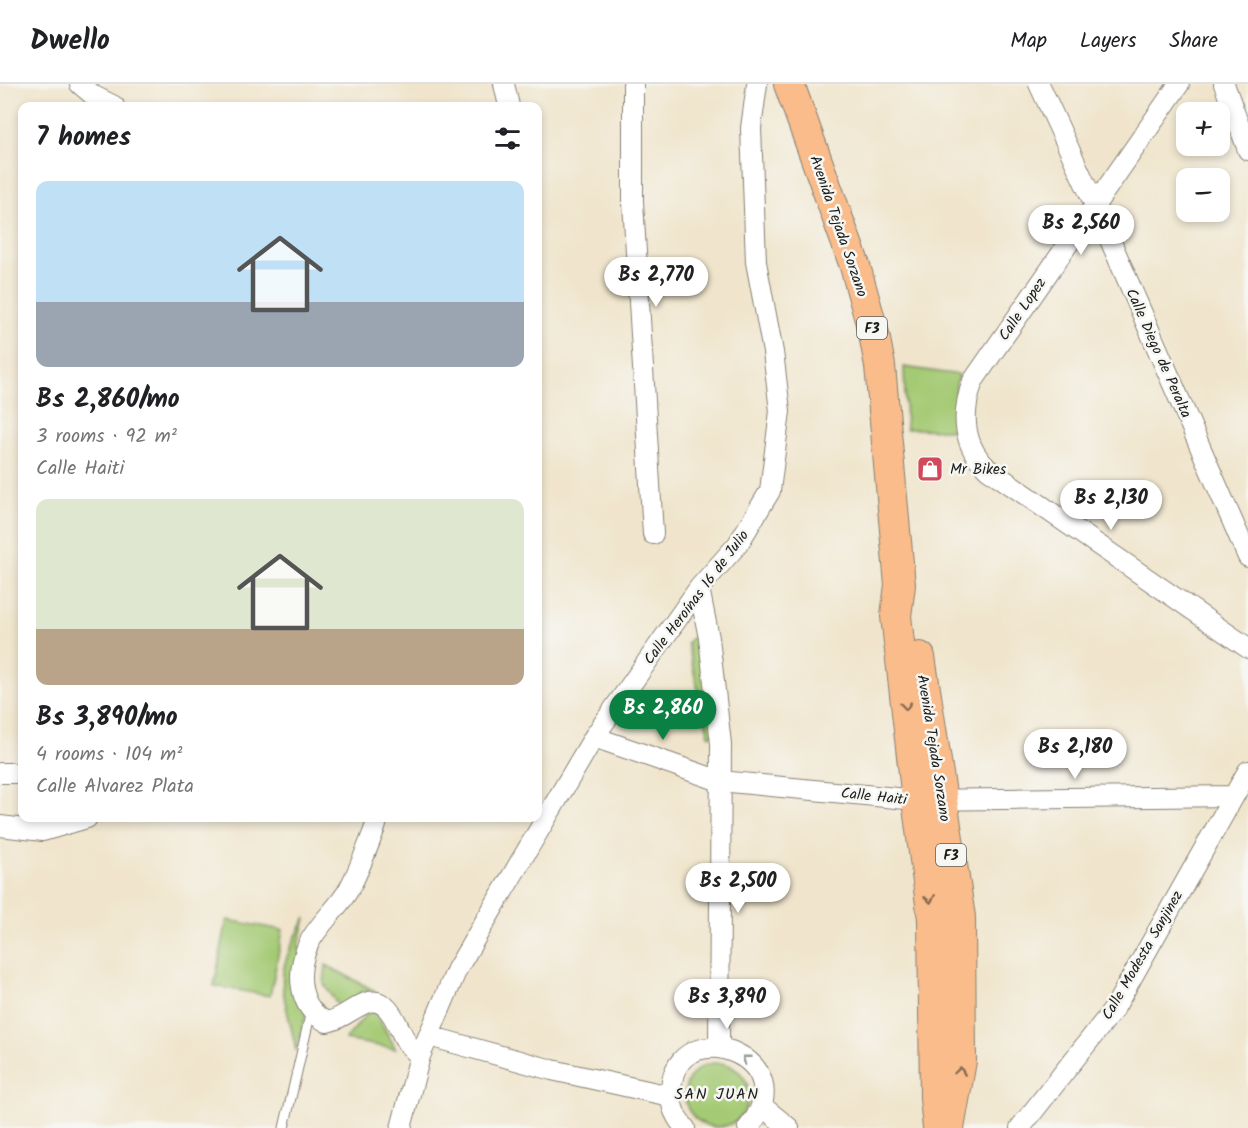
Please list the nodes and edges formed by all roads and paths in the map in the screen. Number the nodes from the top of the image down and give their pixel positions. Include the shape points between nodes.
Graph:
1 (80, 84) edge
2 (504, 84) edge
3 (633, 84) edge
4 (757, 84) edge
5 (789, 84) edge
6 (1039, 84) edge
7 (1179, 84) edge
8 (1224, 84) edge
9 (106, 102) edge
10 (507, 102) edge
11 (1248, 150) edge
12 (1094, 203) junction
13 (653, 534) dead end
14 (1248, 557) edge
15 (699, 588) junction
16 (1248, 648) edge
17 (594, 737) junction
18 (1248, 771) edge
19 (0, 773) edge
20 (18, 773) edge
21 (720, 781) junction
22 (1234, 796) junction
23 (930, 800) junction
24 (73, 822) edge
25 (376, 822) edge
26 (0, 826) edge
27 (311, 1011) junction
28 (429, 1036) junction
29 (719, 1047) junction
30 (420, 1056) junction
31 (670, 1096) junction
32 (762, 1106) junction
33 (284, 1128) edge
34 (401, 1128) edge
35 (685, 1128) edge
36 (748, 1128) edge
37 (789, 1128) edge
38 (938, 1128) edge
39 (949, 1128) edge
40 (1020, 1128) edge

1 - 9 street
2 - 10 street
3 - 13 street via 633,201
4 - 15 street, Calle Heroínas 16 de Julio via 751,128 756,262 780,411 775,467 770,491 738,544
5 - 23 main road, Avenida Tejada Sorzano / F3 via 855,266 874,334 900,585 913,620
6 - 12 street, Calle Diego de Peralta
7 - 12 street, Calle Lopez
8 - 11 street
12 - 14 street, Calle Diego de Peralta
12 - 16 street, Calle Lopez via 973,381 966,399 969,447 988,469
15 - 17 street, Calle Heroínas 16 de Julio
15 - 21 street via 721,744
17 - 21 street, Calle Haiti
17 - 28 street, Calle Heroínas 16 de Julio via 457,969
18 - 22 street, Calle Modesta Sanjinez
19 - 20 street
21 - 23 street, Calle Haiti
21 - 29 street
22 - 23 street, Calle Haiti
22 - 40 street, Calle Modesta Sanjinez via 1114,1009
23 -> 38 main road, Avenida Tejada Sorzano / F3
39 -> 23 main road, Avenida Tejada Sorzano / F3 via 961,1061 960,916
24 - 26 street via 43,831
25 - 27 street via 354,880 338,908 308,944 302,981 304,1002
27 - 30 street via 327,1022 340,1019 368,1002 379,1002 387,1007
27 - 33 lane
28 - 30 street, Calle Heroínas 16 de Julio
28 - 31 street via 552,1070
29 - 31 street via 687,1058 673,1076
32 -> 29 street via 762,1085 754,1066 745,1056
30 - 34 street, Calle Heroínas 16 de Julio
31 - 35 street via 676,1116
32 - 36 street
32 - 37 street

